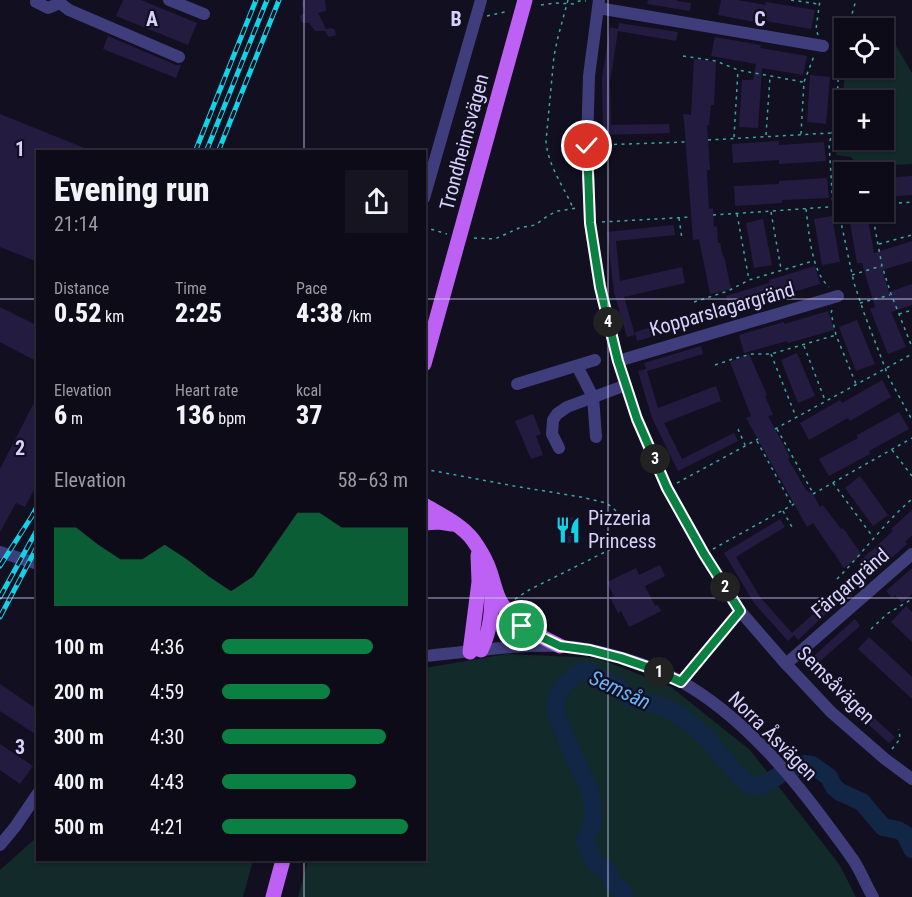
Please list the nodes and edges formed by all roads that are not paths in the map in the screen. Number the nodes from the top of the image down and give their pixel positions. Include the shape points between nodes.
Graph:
1 (36, 0) edge
2 (169, 0) edge
3 (481, 0) edge
4 (525, 0) edge
5 (599, 3) edge
6 (204, 14) dead end
7 (823, 46) road end
8 (179, 57) dead end
9 (426, 191) edge
10 (838, 296) dead end
11 (426, 357) edge
12 (595, 360) dead end
13 (618, 361) junction
14 (577, 366) junction
15 (517, 384) dead end
16 (626, 385) junction
17 (593, 397) junction
18 (596, 437) dead end
19 (559, 448) dead end
20 (426, 506) edge
21 (426, 523) edge
22 (455, 524) junction
23 (478, 549) junction
24 (0, 552) edge
25 (912, 554) edge
26 (36, 563) edge
27 (492, 579) junction
28 (740, 611) junction
29 (560, 646) junction
30 (476, 651) junction
31 (426, 656) edge
32 (786, 664) junction
33 (681, 682) junction
34 (912, 779) edge
35 (36, 796) edge
36 (0, 845) edge
37 (283, 861) edge
38 (273, 897) edge
39 (873, 897) edge

1 - 8 street via 48,8 60,3
2 - 6 street
3 - 9 street
4 - 11 main road, Trondheimsvägen
5 - 7 street
5 - 13 street, Semsåvägen via 589,76 589,208 600,287
10 - 13 street, Kopparslagargränd
12 - 14 street
13 - 16 street, Semsåvägen
14 - 15 street
14 - 17 street
16 - 17 street
16 - 28 street, Semsåvägen via 667,488
17 - 18 street
17 - 19 street via 557,414 552,434
20 - 22 main road
21 - 22 main road
22 - 23 main road
23 - 27 main road
23 - 30 main road
24 - 26 street
25 - 32 street, Färgargränd
27 - 29 main road via 500,601 522,626
27 - 30 main road via 489,632
28 - 32 street, Semsåvägen
28 - 33 street
29 - 30 street, Norra Åsvägen
29 - 33 street, Norra Åsvägen via 621,658
30 - 31 street, Norra Åsvägen
32 - 34 street, Semsåvägen via 831,712
33 - 39 street, Norra Åsvägen via 732,718 770,755 854,862
35 - 36 street
37 - 38 main road

